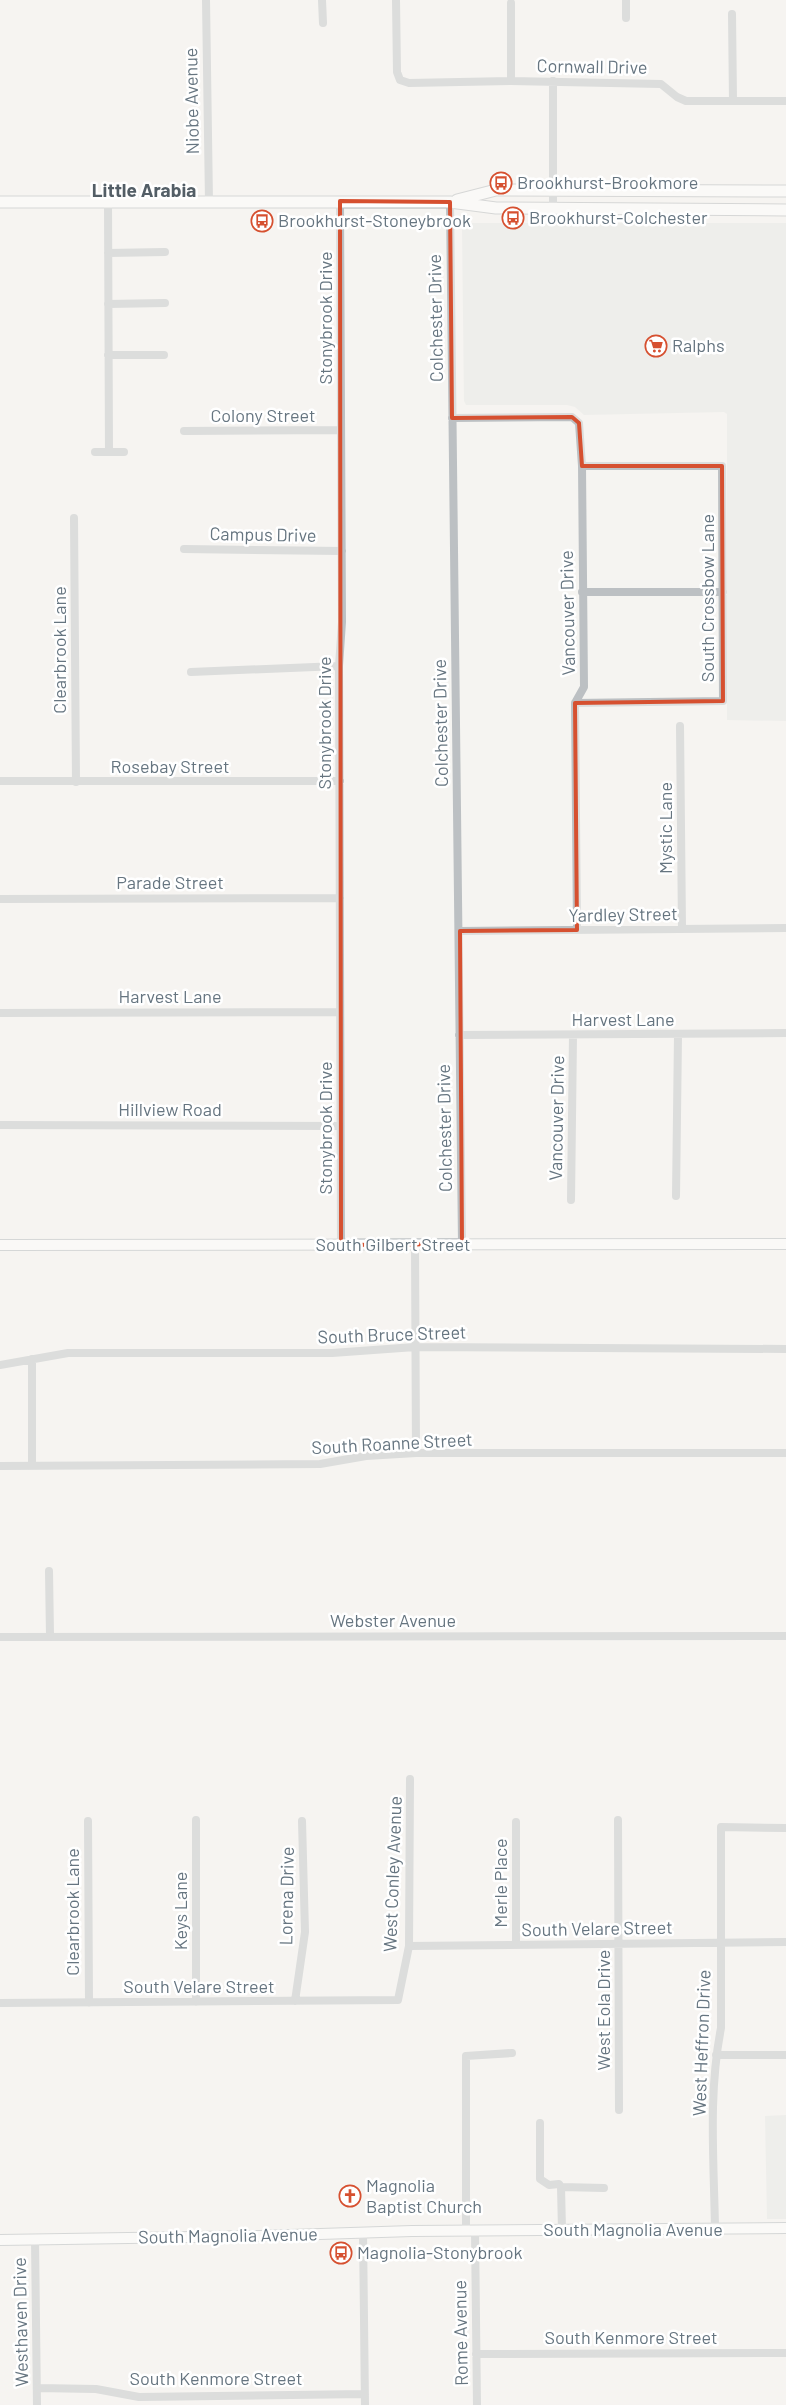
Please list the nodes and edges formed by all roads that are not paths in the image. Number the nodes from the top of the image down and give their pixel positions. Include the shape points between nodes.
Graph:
1 (206, 0) edge
2 (322, 0) edge
3 (396, 0) edge
4 (626, 0) edge
5 (511, 3) dead end
6 (732, 14) dead end
7 (626, 18) dead end
8 (323, 22) dead end
9 (512, 81) junction
10 (553, 81) junction
11 (733, 101) junction
12 (786, 101) edge
13 (553, 191) junction
14 (786, 191) edge
15 (340, 201) junction
16 (0, 202) edge
17 (108, 202) junction
18 (209, 202) junction
19 (450, 202) junction
20 (553, 209) junction
21 (786, 210) edge
22 (165, 252) dead end
23 (108, 253) junction
24 (165, 303) dead end
25 (108, 304) junction
26 (108, 355) junction
27 (164, 355) dead end
28 (452, 418) junction
29 (341, 430) junction
30 (184, 431) dead end
31 (95, 452) dead end
32 (109, 452) junction
33 (124, 452) dead end
34 (582, 466) junction
35 (74, 518) dead end
36 (184, 549) dead end
37 (342, 550) junction
38 (582, 592) junction
39 (723, 592) junction
40 (339, 666) junction
41 (191, 672) dead end
42 (575, 703) junction
43 (680, 726) dead end
44 (0, 780) edge
45 (340, 781) junction
46 (76, 782) junction
47 (340, 898) junction
48 (0, 899) edge
49 (786, 928) edge
50 (682, 929) junction
51 (577, 930) junction
52 (460, 931) junction
53 (340, 1012) junction
54 (0, 1013) edge
55 (786, 1033) edge
56 (678, 1034) junction
57 (573, 1035) junction
58 (459, 1036) junction
59 (0, 1125) edge
60 (340, 1126) junction
61 (676, 1196) dead end
62 (571, 1200) dead end
63 (415, 1244) junction
64 (462, 1244) junction
65 (786, 1244) edge
66 (0, 1245) edge
67 (341, 1245) junction
68 (416, 1347) junction
69 (786, 1349) edge
70 (32, 1359) junction
71 (0, 1365) edge
72 (786, 1452) edge
73 (416, 1454) junction
74 (32, 1465) junction
75 (0, 1466) edge
76 (48, 1571) dead end
77 (50, 1636) junction
78 (786, 1636) edge
79 (0, 1637) edge
80 (410, 1779) dead end
81 (196, 1820) dead end
82 (618, 1820) dead end
83 (88, 1821) dead end
84 (302, 1821) dead end
85 (516, 1822) dead end
86 (786, 1828) edge
87 (786, 1942) edge
88 (720, 1943) junction
89 (618, 1944) junction
90 (516, 1945) junction
91 (408, 1946) junction
92 (398, 2000) joint
93 (295, 2001) junction
94 (89, 2002) junction
95 (196, 2002) junction
96 (0, 2003) edge
97 (512, 2053) dead end
98 (786, 2054) edge
99 (716, 2055) junction
100 (619, 2110) dead end
101 (540, 2123) dead end
102 (561, 2187) junction
103 (604, 2188) dead end
104 (786, 2228) edge
105 (715, 2229) junction
106 (562, 2230) junction
107 (471, 2231) junction
108 (363, 2233) junction
109 (35, 2239) junction
110 (0, 2240) edge
111 (786, 2353) edge
112 (476, 2354) junction
113 (37, 2388) junction
114 (365, 2394) junction
115 (37, 2405) edge
116 (365, 2405) edge
117 (477, 2405) edge

1 - 18 street, Niobe Avenue
2 - 8 street
3 - 9 street, Cornwall Drive via 397,72 400,80 408,83
4 - 7 street
5 - 9 street
6 - 11 street
9 - 10 street, Cornwall Drive
10 - 11 street, Cornwall Drive via 662,84 686,101
10 - 13 street
11 - 12 street, Cornwall Drive
13 - 14 main road
13 - 19 main road via 496,190
13 - 20 street
15 - 18 main road
15 - 19 main road
15 - 29 street, Stonybrook Drive
16 - 17 main road
17 - 18 main road
17 - 23 street
19 - 20 main road via 496,208
19 - 28 street, Colchester Drive
20 - 21 main road
22 - 23 street
23 - 25 street
24 - 25 street
25 - 26 street
26 - 27 street
26 - 32 street
28 - 34 street, Vancouver Drive via 572,417 579,423
28 - 52 street, Colchester Drive
29 - 30 street, Colony Street
29 - 37 street, Stonybrook Drive
31 - 32 street
32 - 33 street
34 - 38 street, Vancouver Drive
34 - 39 street, South Crossbow Lane via 722,466
35 - 46 street, Clearbrook Lane
36 - 37 street, Campus Drive
37 - 40 street, Stonybrook Drive
38 - 39 street
38 - 42 street, Vancouver Drive via 584,687
39 - 42 street, South Crossbow Lane via 723,701
40 - 41 street
40 - 45 street, Stonybrook Drive
42 - 51 street, Vancouver Drive
43 - 50 street, Mystic Lane
44 - 46 street, Rosebay Street
45 - 46 street, Rosebay Street
45 - 47 street, Stonybrook Drive
47 - 48 street, Parade Street
47 - 53 street, Stonybrook Drive
49 - 50 street, Yardley Street
50 - 51 street, Yardley Street
51 - 52 street, Yardley Street
52 - 58 street, Colchester Drive
53 - 54 street, Harvest Lane
53 - 60 street, Stonybrook Drive
55 - 56 street, Harvest Lane
56 - 57 street, Harvest Lane
56 - 61 street
57 - 58 street, Harvest Lane
57 - 62 street, Vancouver Drive
58 - 64 street, Colchester Drive
59 - 60 street, Hillview Road
60 - 67 street, Stonybrook Drive
63 - 64 street, South Gilbert Street
63 - 67 street, South Gilbert Street
63 - 68 street
64 - 65 street, South Gilbert Street
66 - 67 street, South Gilbert Street
68 - 69 street, South Bruce Street
68 - 70 street, South Bruce Street via 332,1354 68,1354
68 - 73 street
70 - 71 street, South Bruce Street
70 - 74 street
72 - 73 street, South Roanne Street
73 - 74 street, South Roanne Street via 366,1456 320,1464
74 - 75 street, South Roanne Street
76 - 77 street
77 - 78 street, Webster Avenue
77 - 79 street, Webster Avenue
80 - 91 street, West Conley Avenue
81 - 95 street, Keys Lane
82 - 89 street, West Eola Drive
83 - 94 street, Clearbrook Lane
84 - 93 street, Lorena Drive via 305,1932
85 - 90 street, Merle Place
86 - 88 street, West Heffron Drive via 721,1828
87 - 88 street, South Velare Street
88 - 89 street, South Velare Street
88 - 99 street, West Heffron Drive via 721,2028
89 - 90 street, South Velare Street
89 - 100 street, West Eola Drive
90 - 91 street, South Velare Street
91 - 92 street, West Conley Avenue
92 - 93 street, South Velare Street
93 - 95 street, South Velare Street
94 - 95 street, South Velare Street
94 - 96 street, South Velare Street
97 - 107 street, Rome Avenue via 466,2056
98 - 99 street
99 - 105 street, West Heffron Drive via 713,2100
101 - 102 street via 540,2178 549,2185 559,2184
102 - 103 street
102 - 106 street
104 - 105 street, South Magnolia Avenue
105 - 106 street, South Magnolia Avenue
106 - 107 street, South Magnolia Avenue
107 - 108 street, South Magnolia Avenue
107 - 112 street, Rome Avenue
108 - 109 street, South Magnolia Avenue
108 - 114 street
109 - 110 street, South Magnolia Avenue
109 - 113 street, Westhaven Drive
111 - 112 street, South Kenmore Street
112 - 117 street, Rome Avenue
113 - 114 street, South Kenmore Street via 96,2389 139,2397
113 - 115 street, Westhaven Drive
114 - 116 street

